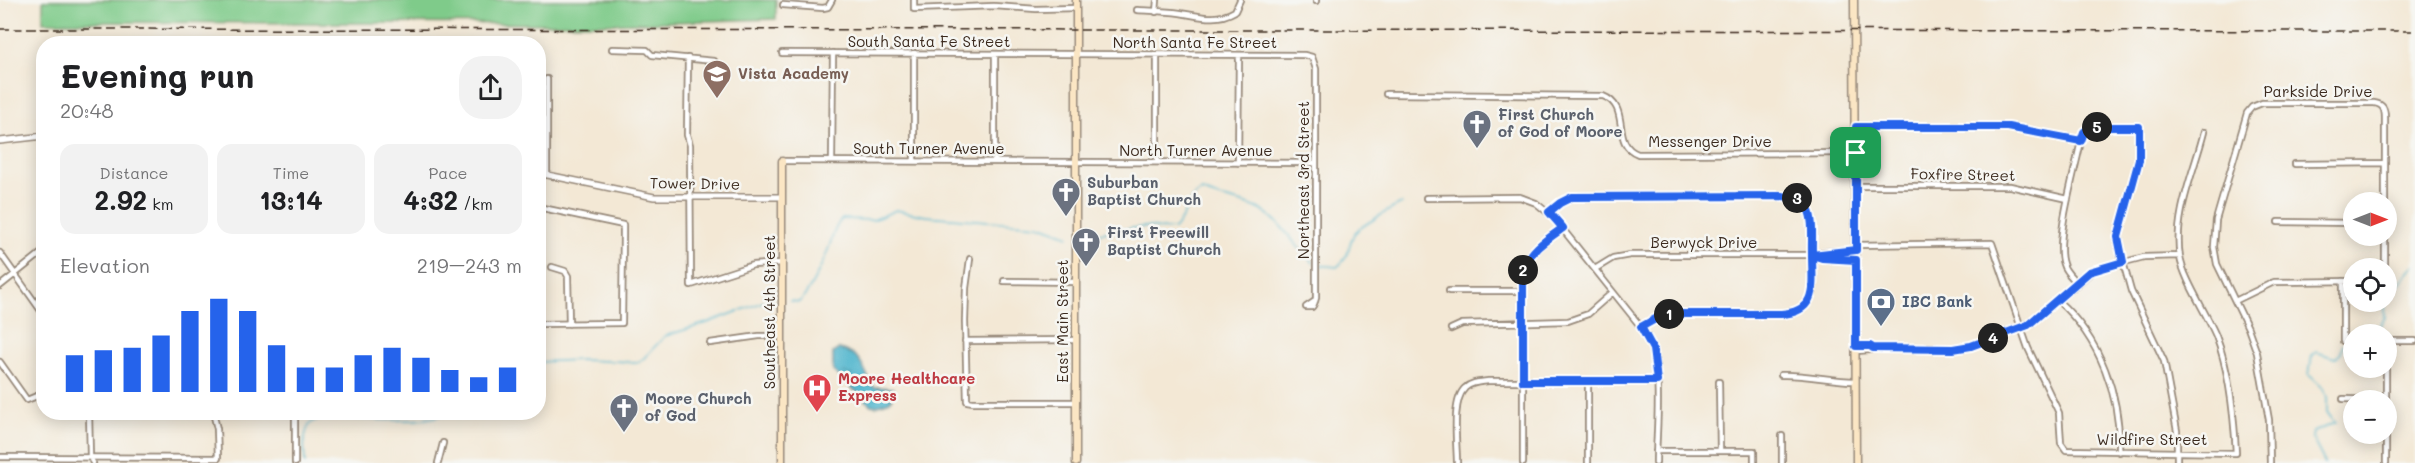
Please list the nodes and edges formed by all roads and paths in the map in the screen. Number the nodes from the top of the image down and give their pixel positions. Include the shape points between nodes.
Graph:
1 (832, 0) edge
2 (914, 0) edge
3 (1076, 0) edge
4 (1157, 0) edge
5 (1240, 0) edge
6 (1854, 0) edge
7 (995, 3) edge
8 (783, 5) dead end
9 (1076, 8) junction
10 (1137, 10) dead end
11 (1156, 12) junction
12 (612, 49) dead end
13 (782, 52) dead end
14 (833, 53) junction
15 (914, 53) junction
16 (995, 54) junction
17 (1076, 55) junction
18 (1157, 55) junction
19 (1239, 55) junction
20 (688, 58) junction
21 (1314, 58) joint
22 (714, 61) dead end
23 (547, 79) dead end
24 (1386, 94) dead end
25 (1856, 127) junction
26 (2204, 132) dead end
27 (36, 137) edge
28 (0, 141) edge
29 (2081, 141) junction
30 (1856, 153) junction
31 (782, 161) joint
32 (832, 161) junction
33 (914, 161) junction
34 (995, 161) junction
35 (1076, 162) junction
36 (1157, 162) junction
37 (1238, 163) junction
38 (1315, 163) junction
39 (2295, 164) dead end
40 (2385, 164) junction
41 (547, 175) joint
42 (1856, 186) junction
43 (2385, 192) edge
44 (690, 197) junction
45 (782, 197) junction
46 (1426, 198) dead end
47 (2068, 199) junction
48 (546, 209) edge
49 (1549, 212) junction
50 (2278, 222) dead end
51 (2343, 223) edge
52 (1563, 228) junction
53 (1856, 247) junction
54 (0, 253) edge
55 (1814, 255) junction
56 (2179, 256) junction
57 (36, 257) edge
58 (970, 259) dead end
59 (1856, 260) junction
60 (2123, 262) junction
61 (782, 263) junction
62 (552, 267) dead end
63 (1595, 269) junction
64 (15, 274) junction
65 (1004, 281) dead end
66 (1076, 282) junction
67 (2343, 282) edge
68 (2077, 283) junction
69 (0, 286) edge
70 (1449, 291) dead end
71 (1522, 291) junction
72 (1613, 292) junction
73 (1315, 301) dead end
74 (2058, 301) junction
75 (2235, 301) junction
76 (36, 304) edge
77 (1522, 323) junction
78 (546, 324) edge
79 (569, 324) junction
80 (1641, 327) junction
81 (2021, 328) junction
82 (1451, 329) dead end
83 (782, 336) junction
84 (1075, 340) junction
85 (2397, 340) edge
86 (965, 341) junction
87 (2415, 341) edge
88 (710, 343) dead end
89 (1856, 348) junction
90 (0, 362) edge
91 (1781, 375) dead end
92 (1523, 381) junction
93 (1588, 381) junction
94 (1657, 381) junction
95 (1856, 381) junction
96 (1719, 382) dead end
97 (36, 396) edge
98 (1076, 402) junction
99 (89, 420) edge
100 (215, 420) edge
101 (295, 420) edge
102 (1782, 436) dead end
103 (443, 443) dead end
104 (2386, 444) edge
105 (1656, 451) junction
106 (1719, 451) junction
107 (2119, 452) junction
108 (2177, 452) junction
109 (0, 457) edge
110 (90, 457) junction
111 (87, 463) edge
112 (93, 463) edge
113 (295, 463) edge
114 (438, 463) edge
115 (782, 463) edge
116 (1076, 463) edge
117 (1457, 463) edge
118 (1523, 463) edge
119 (1588, 463) edge
120 (1656, 463) edge
121 (1754, 463) edge
122 (1782, 463) edge
123 (1856, 463) edge
124 (2177, 463) edge
125 (2271, 463) edge
126 (2386, 463) edge

1 - 8 street via 823,8
2 - 7 street via 914,9
3 - 9 main road, East Main Street
4 - 11 street
5 - 11 street via 1235,11 1223,17
6 - 25 main road
7 - 9 street via 1026,9
9 - 17 main road, East Main Street
10 - 11 street
12 - 20 street via 647,50 652,55
13 - 14 street, South Santa Fe Street
14 - 15 street, South Santa Fe Street
14 - 32 street
15 - 16 street, South Santa Fe Street
15 - 33 street
16 - 17 street, South Santa Fe Street
16 - 34 street
17 - 18 street, North Santa Fe Street
17 - 35 main road, East Main Street
18 - 19 street, North Santa Fe Street
18 - 36 street
19 - 21 street, North Santa Fe Street
19 - 37 street
20 - 22 street
20 - 44 street
21 - 38 street, Northeast 3rd Street
23 - 41 street
24 - 30 street, Messenger Drive via 1603,96 1619,110 1626,144 1632,152 1642,154
25 - 29 street via 2008,127
25 - 30 main road
26 - 56 street via 2180,218
27 - 28 street
29 - 47 street
29 - 60 street via 2088,128 2139,127 2139,160 2118,237
30 - 42 main road
31 - 32 street, South Turner Avenue
31 - 45 main road, Southeast 4th Street
32 - 33 street, South Turner Avenue
33 - 34 street, South Turner Avenue
34 - 35 street, South Turner Avenue
35 - 36 street, North Turner Avenue
35 - 66 main road, East Main Street
36 - 37 street, North Turner Avenue
37 - 38 street, North Turner Avenue
38 - 73 street, Northeast 3rd Street
39 - 40 street
40 - 43 street
40 - 75 street, Parkside Drive via 2385,111 2381,105 2272,102 2256,104 2249,110 2214,230 2215,258
41 - 44 street, Tower Drive via 646,196
42 - 47 street, Foxfire Street via 2010,186
42 - 53 main road
44 - 45 street, Tower Drive
44 - 61 street via 691,285 753,266
45 - 61 main road, Southeast 4th Street
46 - 49 street via 1520,198
47 - 68 street via 2062,258
48 - 79 street via 623,225 622,323
49 - 52 street
49 - 55 street via 1568,198 1582,196 1789,196 1801,200 1809,209
50 - 51 street
52 - 63 street
52 - 71 street via 1528,259
53 - 55 street, Berwyck Drive
53 - 59 main road
53 - 81 street, Berwyck Drive via 1992,243
54 - 64 street
55 - 59 street, Berwyck Drive
55 - 63 street, Berwyck Drive via 1630,255 1613,258
55 - 80 street via 1811,297 1799,311 1671,314
56 - 60 street
56 - 108 street, Wildfire Street via 2222,355 2236,453
57 - 64 street
58 - 86 street
59 - 89 main road
60 - 68 street via 2094,270
60 - 108 street via 2134,297 2164,361
61 - 83 main road, Southeast 4th Street
62 - 79 street via 568,276
63 - 72 street
64 - 69 street
64 - 76 street
65 - 66 street
66 - 84 main road, East Main Street
67 - 75 street via 2274,282
68 - 74 street
70 - 71 street
71 - 77 street
72 - 77 street via 1588,314 1576,319
72 - 80 street
74 - 81 street
74 - 107 street via 2085,330 2109,379 2118,421
75 - 125 street via 2259,360 2270,420
77 - 82 street via 1462,324
77 - 92 street
78 - 79 street
80 - 94 street via 1653,349
81 - 89 street via 1965,348
81 - 107 street, Wildfire Street via 2060,413 2061,443 2067,451
83 - 88 street
83 - 115 main road, Southeast 4th Street
84 - 86 street
84 - 98 main road, East Main Street
85 - 87 street
86 - 98 street via 967,400
89 - 95 main road
90 - 97 street via 27,400
91 - 95 street
92 - 93 street
92 - 117 street via 1480,382 1462,391 1457,407
92 - 118 street
93 - 94 street
93 - 119 street
94 - 105 street
95 - 123 main road
96 - 106 street
98 - 116 main road, East Main Street
99 - 110 street
100 - 110 street via 218,458
101 - 113 street
102 - 122 street
103 - 114 street
104 - 126 street
105 - 106 street
105 - 120 street
106 - 121 street via 1754,451
107 - 108 street, Wildfire Street
108 - 124 street
109 - 110 street
110 - 111 street
110 - 112 street

